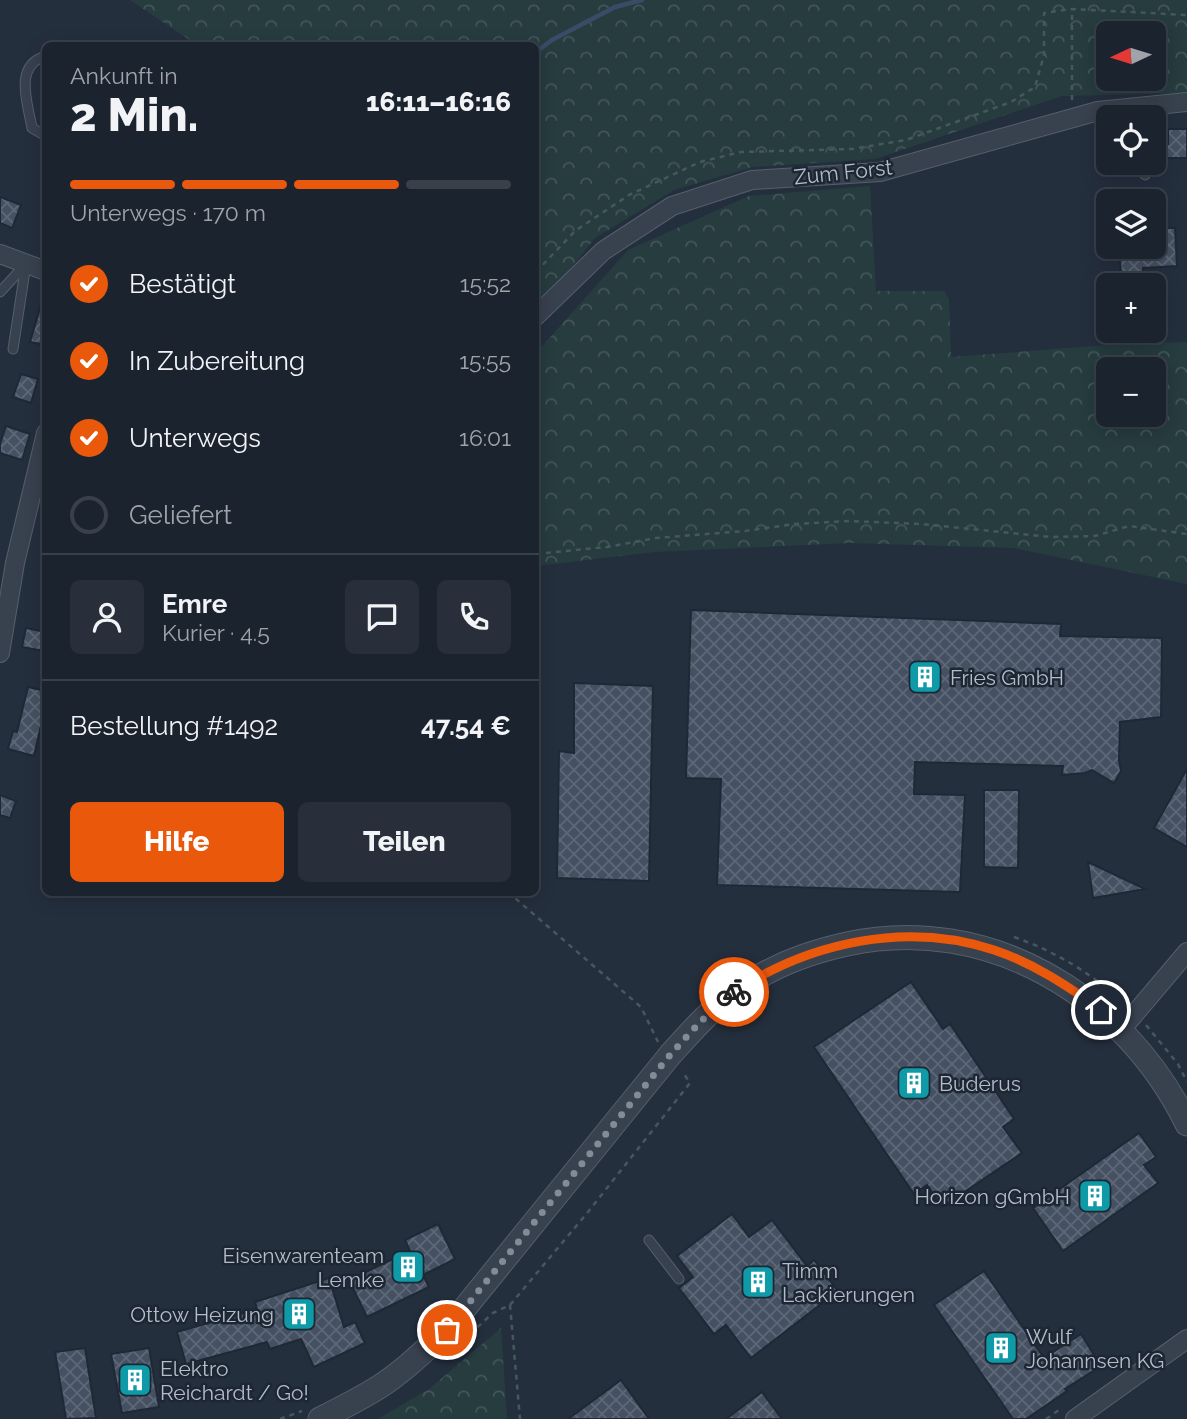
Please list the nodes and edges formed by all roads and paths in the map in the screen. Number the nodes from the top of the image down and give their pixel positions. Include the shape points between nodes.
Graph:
1 (1072, 9) junction
2 (1187, 15) edge
3 (42, 58) edge
4 (1187, 102) edge
5 (1166, 107) edge
6 (1096, 112) edge
7 (1071, 118) junction
8 (42, 134) edge
9 (0, 254) edge
10 (26, 264) junction
11 (539, 269) edge
12 (42, 270) edge
13 (0, 292) edge
14 (539, 313) edge
15 (13, 349) dead end
16 (42, 450) edge
17 (1187, 534) edge
18 (539, 554) edge
19 (0, 653) edge
20 (513, 896) edge
21 (1013, 937) dead end
22 (1187, 953) edge
23 (1129, 1021) junction
24 (665, 1044) junction
25 (1187, 1082) edge
26 (1187, 1124) edge
27 (649, 1240) dead end
28 (679, 1279) dead end
29 (1187, 1339) edge
30 (312, 1415) edge
31 (280, 1419) edge
32 (520, 1419) edge
33 (1075, 1419) edge

1 - 2 path
1 - 7 path
1 - 11 path via 1044,13 1044,55 1035,87 1011,102 906,140 852,149 741,152 700,162 629,195 575,230
3 - 8 lane via 27,70 25,85 32,128
4 - 5 street, Zum Forst
6 - 7 street, Zum Forst
7 - 14 street, Zum Forst via 880,172 752,180 672,206 603,251
9 - 10 street
10 - 12 street
10 - 13 lane
10 - 15 lane
16 - 19 street
17 - 18 path via 1129,526 1095,536 1051,537 849,521
20 - 24 path via 641,1007
21 - 23 path via 1073,963 1107,988
22 - 23 street
23 - 24 street via 1101,1010 1050,976 1008,956 963,942 891,937 825,948 794,959 747,984 697,1025
23 - 25 path via 1178,1064
23 - 26 street via 1143,1054
24 - 30 street via 447,1330 378,1387 343,1408
24 - 32 path via 690,1083 510,1305
27 - 28 lane
29 - 33 street
30 - 31 path

